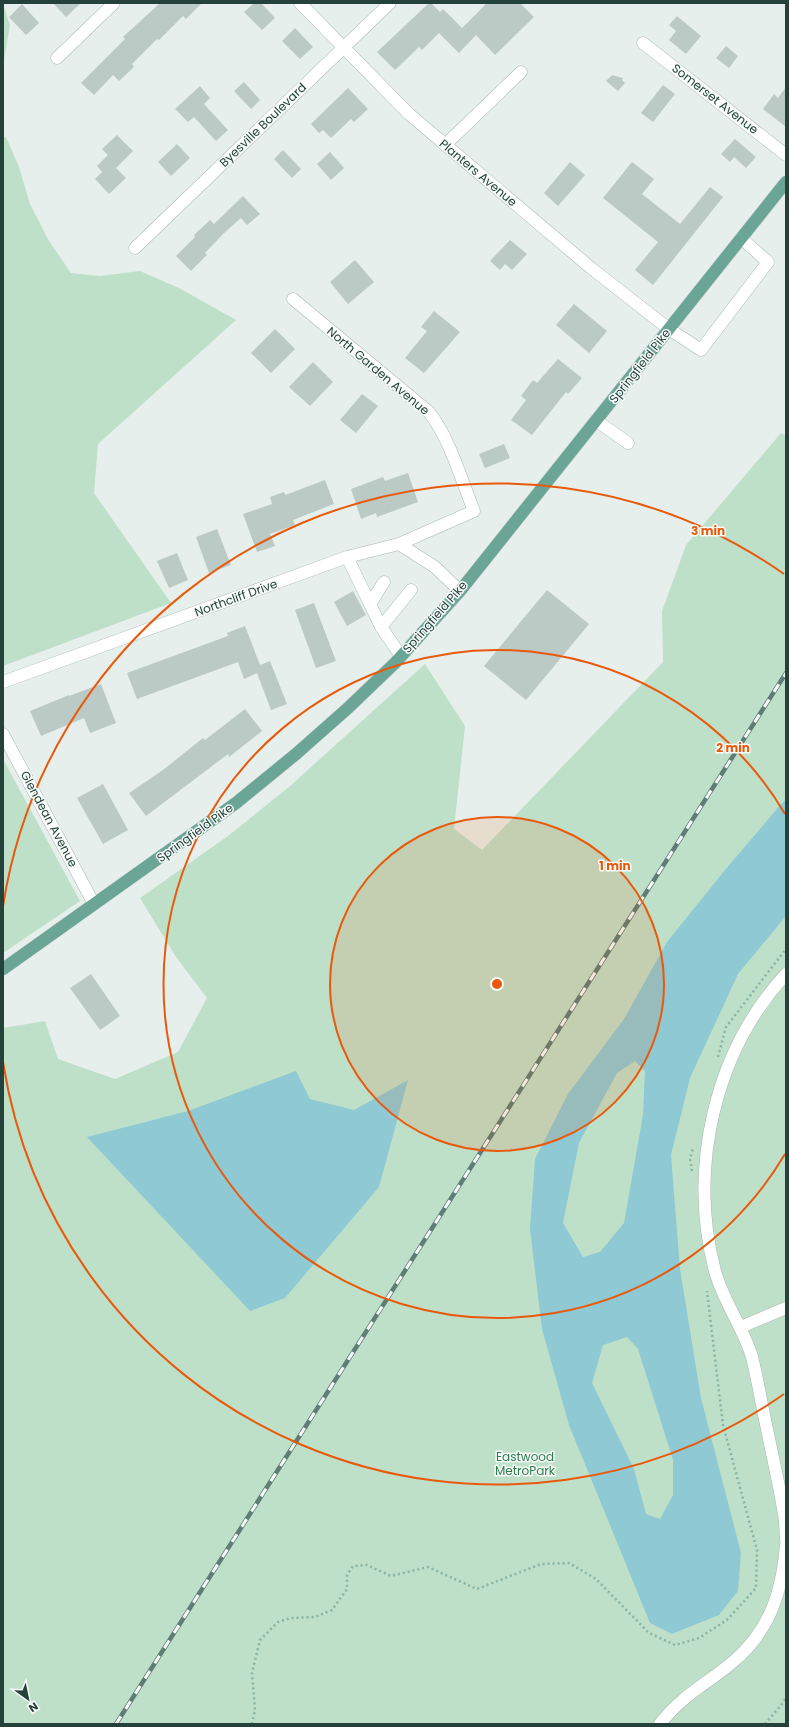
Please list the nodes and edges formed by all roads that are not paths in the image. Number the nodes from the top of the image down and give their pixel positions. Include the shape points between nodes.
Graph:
1 (114, 3) edge
2 (300, 3) edge
3 (390, 3) edge
4 (643, 43) dead end
5 (344, 48) junction
6 (57, 58) dead end
7 (521, 72) dead end
8 (445, 145) junction
9 (786, 155) edge
10 (786, 182) edge
11 (741, 238) junction
12 (135, 248) dead end
13 (293, 299) dead end
14 (669, 329) junction
15 (597, 421) junction
16 (628, 444) dead end
17 (399, 544) junction
18 (346, 557) junction
19 (384, 582) dead end
20 (411, 590) dead end
21 (460, 591) junction
22 (370, 604) junction
23 (381, 627) junction
24 (401, 656) junction
25 (3, 682) edge
26 (3, 734) edge
27 (94, 904) junction
28 (3, 969) edge
29 (786, 974) edge
30 (786, 1308) edge
31 (741, 1327) junction
32 (786, 1540) edge
33 (786, 1545) edge
34 (660, 1724) edge

1 - 6 street
2 - 5 street, Planters Avenue
3 - 5 street, Byesville Boulevard
4 - 9 street, Somerset Avenue
5 - 8 street, Planters Avenue via 409,114
5 - 12 street, Byesville Boulevard
7 - 8 street
8 - 14 street, Planters Avenue via 591,268
10 - 11 main road, Springfield Pike
11 - 14 main road, Springfield Pike
11 - 14 street, Planters Avenue via 768,262 701,350
13 - 17 street, North Garden Avenue via 429,412 443,435 474,511
14 - 15 main road, Springfield Pike
15 - 16 street
15 - 21 main road, Springfield Pike
17 - 18 street, Northcliff Drive
17 - 21 street via 435,567
18 - 22 street
18 - 25 street, Northcliff Drive
19 - 22 street
20 - 23 street
21 - 24 main road, Springfield Pike
22 - 23 street
23 - 24 street
24 - 27 main road, Springfield Pike via 285,764 236,803
26 - 27 street, Glendean Avenue
27 - 28 main road, Springfield Pike
29 - 31 street via 759,1007 731,1058 718,1098 708,1143 708,1234 722,1290
30 - 31 street
31 - 32 street via 752,1358 781,1497
33 - 34 street via 780,1590 764,1626 734,1661 683,1699

